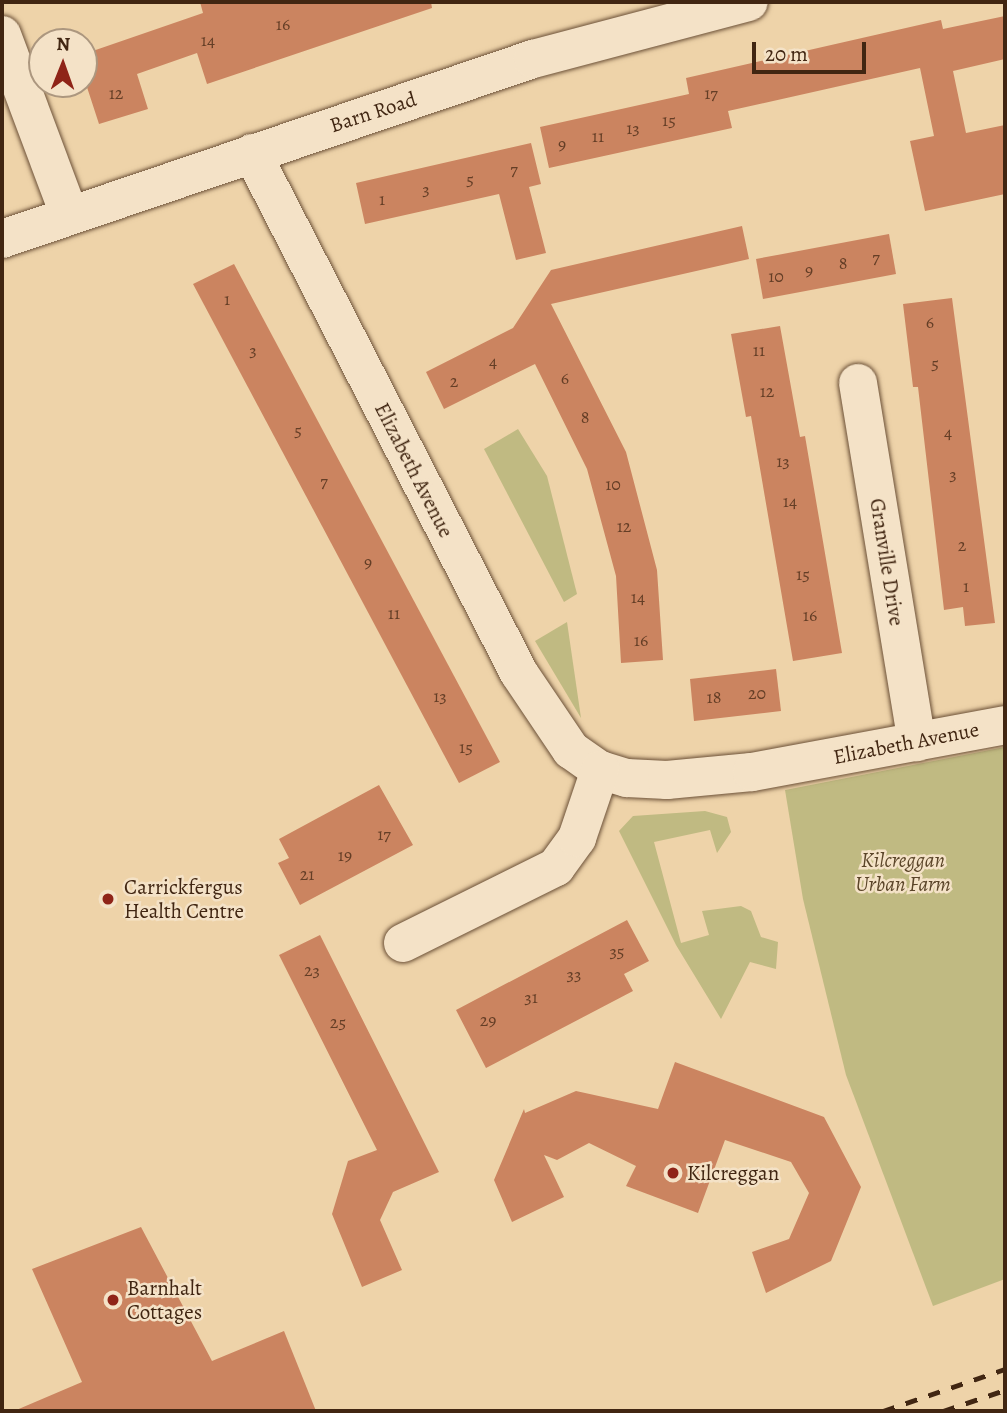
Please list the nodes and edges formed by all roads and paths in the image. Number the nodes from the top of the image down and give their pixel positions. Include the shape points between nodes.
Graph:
1 (749, 2) edge
2 (2, 34) edge
3 (252, 153) junction
4 (69, 214) junction
5 (2, 239) edge
6 (858, 383) dead end
7 (1005, 725) edge
8 (917, 742) junction
9 (600, 770) junction
10 (404, 943) dead end

1 - 3 street, Barn Road via 533,59
2 - 4 street
3 - 4 street, Barn Road
3 - 9 street, Elizabeth Avenue via 519,673 571,750
4 - 5 street, Barn Road
6 - 8 street, Granville Drive
7 - 8 street, Elizabeth Avenue
8 - 9 street, Elizabeth Avenue via 752,772 679,779 627,778
9 - 10 street via 577,838 556,867

